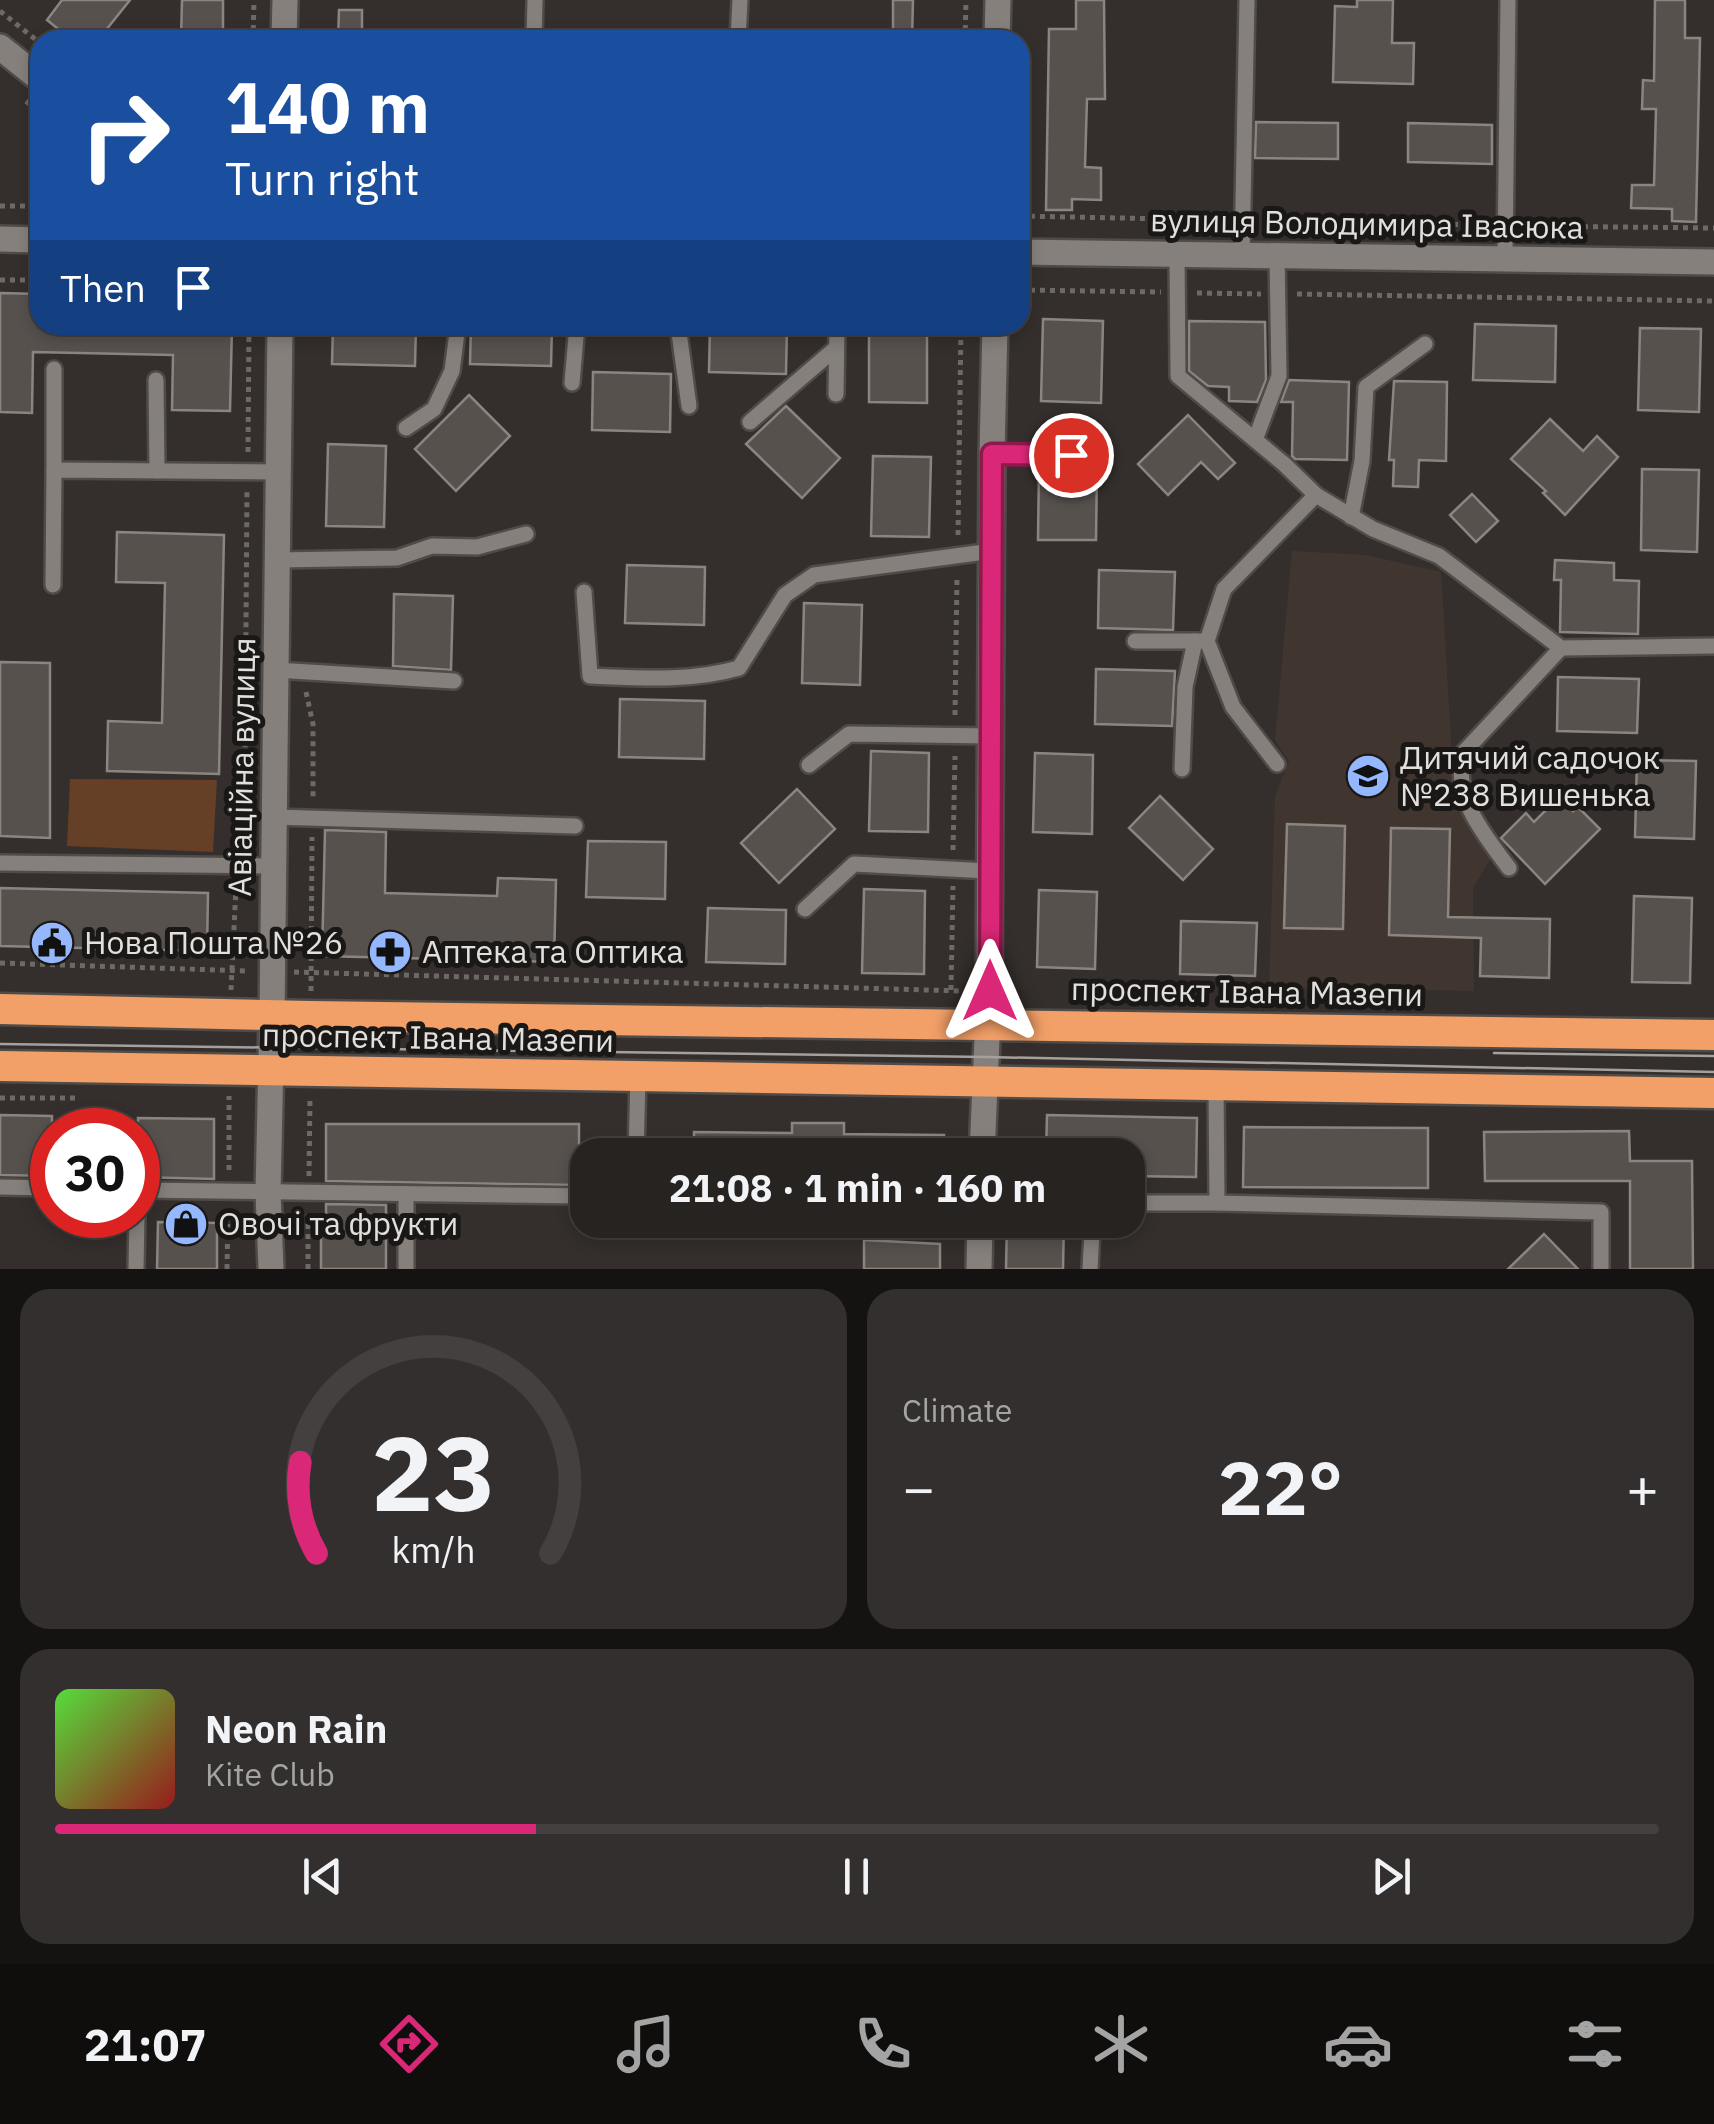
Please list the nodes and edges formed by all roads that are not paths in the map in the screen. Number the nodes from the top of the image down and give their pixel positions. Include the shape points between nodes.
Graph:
1 (285, 0) edge
2 (534, 0) edge
3 (740, 0) edge
4 (998, 0) edge
5 (1247, 0) edge
6 (1508, 0) edge
7 (284, 30) edge
8 (534, 30) edge
9 (738, 30) edge
10 (1006, 30) edge
11 (0, 47) edge
12 (30, 71) edge
13 (0, 239) edge
14 (30, 240) edge
15 (1030, 252) edge
16 (1178, 254) junction
17 (1242, 255) junction
18 (1278, 255) junction
19 (1505, 258) junction
20 (1714, 262) edge
21 (280, 335) edge
22 (457, 335) edge
23 (576, 335) edge
24 (679, 335) edge
25 (836, 335) edge
26 (995, 335) edge
27 (1425, 344) dead end
28 (836, 348) junction
29 (54, 368) dead end
30 (156, 380) dead end
31 (572, 383) dead end
32 (836, 394) dead end
33 (689, 406) dead end
34 (750, 422) dead end
35 (406, 428) dead end
36 (1255, 440) junction
37 (992, 454) junction
38 (1099, 456) dead end
39 (54, 470) junction
40 (158, 471) junction
41 (278, 472) junction
42 (1316, 495) junction
43 (1351, 516) junction
44 (526, 534) dead end
45 (992, 551) junction
46 (278, 560) junction
47 (53, 585) dead end
48 (584, 592) dead end
49 (1201, 641) junction
50 (1135, 642) dead end
51 (1714, 646) edge
52 (1561, 648) junction
53 (289, 671) junction
54 (454, 682) dead end
55 (990, 736) junction
56 (1277, 764) dead end
57 (808, 765) dead end
58 (1182, 769) dead end
59 (274, 816) junction
60 (575, 826) dead end
61 (0, 863) edge
62 (274, 866) junction
63 (1510, 868) dead end
64 (988, 871) junction
65 (805, 909) dead end
66 (0, 1008) edge
67 (272, 1016) junction
68 (987, 1023) junction
69 (1714, 1034) edge
70 (0, 1066) edge
71 (271, 1070) junction
72 (638, 1076) junction
73 (984, 1080) junction
74 (1216, 1085) junction
75 (1714, 1093) edge
76 (636, 1138) edge
77 (982, 1138) edge
78 (0, 1187) edge
79 (30, 1188) edge
80 (160, 1190) edge
81 (268, 1192) junction
82 (406, 1194) junction
83 (570, 1196) edge
84 (1145, 1203) edge
85 (1217, 1203) junction
86 (137, 1238) edge
87 (980, 1238) edge
88 (1092, 1238) edge
89 (136, 1269) edge
90 (271, 1269) edge
91 (406, 1269) edge
92 (979, 1269) edge
93 (1090, 1269) edge
94 (1601, 1269) edge

1 - 7 street
2 - 8 lane
3 - 9 lane
4 - 10 street
5 - 17 lane
6 - 19 lane
11 - 12 street
13 - 14 street
15 - 16 street, вулиця Володимира Івасюка
16 - 17 street, вулиця Володимира Івасюка
16 - 36 lane via 1178,376
17 - 18 street, вулиця Володимира Івасюка
18 - 19 street, вулиця Володимира Івасюка
18 - 36 lane via 1278,376
19 - 20 street, вулиця Володимира Івасюка
21 - 41 street, Авіаційна вулиця
22 - 35 lane via 452,371 434,409
23 - 31 lane
24 - 33 lane
25 - 28 lane
26 - 37 street
27 - 43 lane via 1366,387
28 - 32 lane
28 - 34 lane
29 - 39 lane
30 - 40 lane
36 - 42 lane
37 - 38 lane
37 - 45 street
39 - 40 lane
39 - 47 lane
40 - 41 lane
41 - 46 street, Авіаційна вулиця
42 - 43 lane
42 - 49 lane via 1224,589
43 - 52 lane via 1439,556
44 - 46 lane via 477,547 432,546 397,558
45 - 48 lane via 814,575 785,595 739,668 711,676 590,676
45 - 55 street
46 - 53 street, Авіаційна вулиця
49 - 50 lane
49 - 56 lane via 1233,707
49 - 58 lane via 1184,687
51 - 52 lane
52 - 63 lane via 1463,754 1464,796
53 - 54 lane
53 - 59 street, Авіаційна вулиця
55 - 57 lane via 848,734
55 - 64 street
59 - 60 lane
59 - 62 street, Авіаційна вулиця
61 - 62 lane
62 - 67 street, Авіаційна вулиця
64 - 65 lane via 854,864
64 - 68 street
66 - 67 highway, проспект Івана Мазепи
67 - 68 highway, проспект Івана Мазепи
67 - 71 street, Авіаційна вулиця
68 - 69 highway, проспект Івана Мазепи
68 - 73 street
70 - 71 highway, проспект Івана Мазепи
71 - 72 highway, проспект Івана Мазепи
71 - 81 street, Авіаційна вулиця
72 - 73 highway, проспект Івана Мазепи
72 - 76 lane
73 - 74 highway, проспект Івана Мазепи
73 - 77 street
74 - 75 highway, проспект Івана Мазепи
74 - 85 lane
78 - 79 lane
80 - 81 lane
81 - 82 lane
81 - 90 street, Авіаційна вулиця
82 - 83 lane
82 - 91 lane
84 - 85 lane
85 - 94 lane via 1601,1212
86 - 89 lane
87 - 92 street
88 - 93 lane

